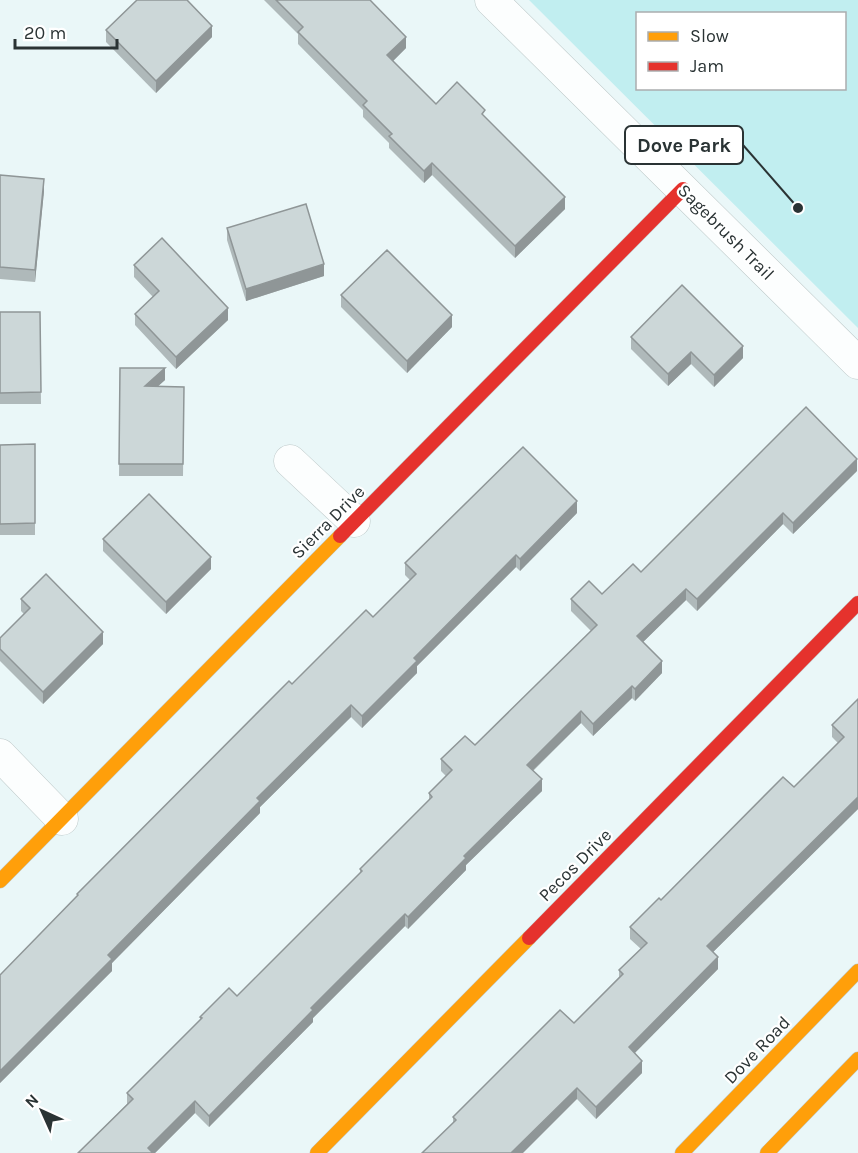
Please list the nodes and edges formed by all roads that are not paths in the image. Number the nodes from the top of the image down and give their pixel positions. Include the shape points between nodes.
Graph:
1 (491, 0) edge
2 (683, 189) junction
3 (858, 363) edge
4 (290, 461) dead end
5 (354, 521) junction
6 (858, 603) edge
7 (0, 755) edge
8 (62, 819) junction
9 (0, 881) edge
10 (858, 971) edge
11 (858, 1059) edge
12 (317, 1153) edge
13 (682, 1153) edge
14 (767, 1153) edge

1 - 2 street, Sagebrush Trail
2 - 3 street, Sagebrush Trail
2 - 5 street, Sierra Drive
4 - 5 street
5 - 8 street, Sierra Drive
6 - 12 street, Pecos Drive
7 - 8 street
8 - 9 street, Sierra Drive
10 - 13 street, Dove Road
11 - 14 street

